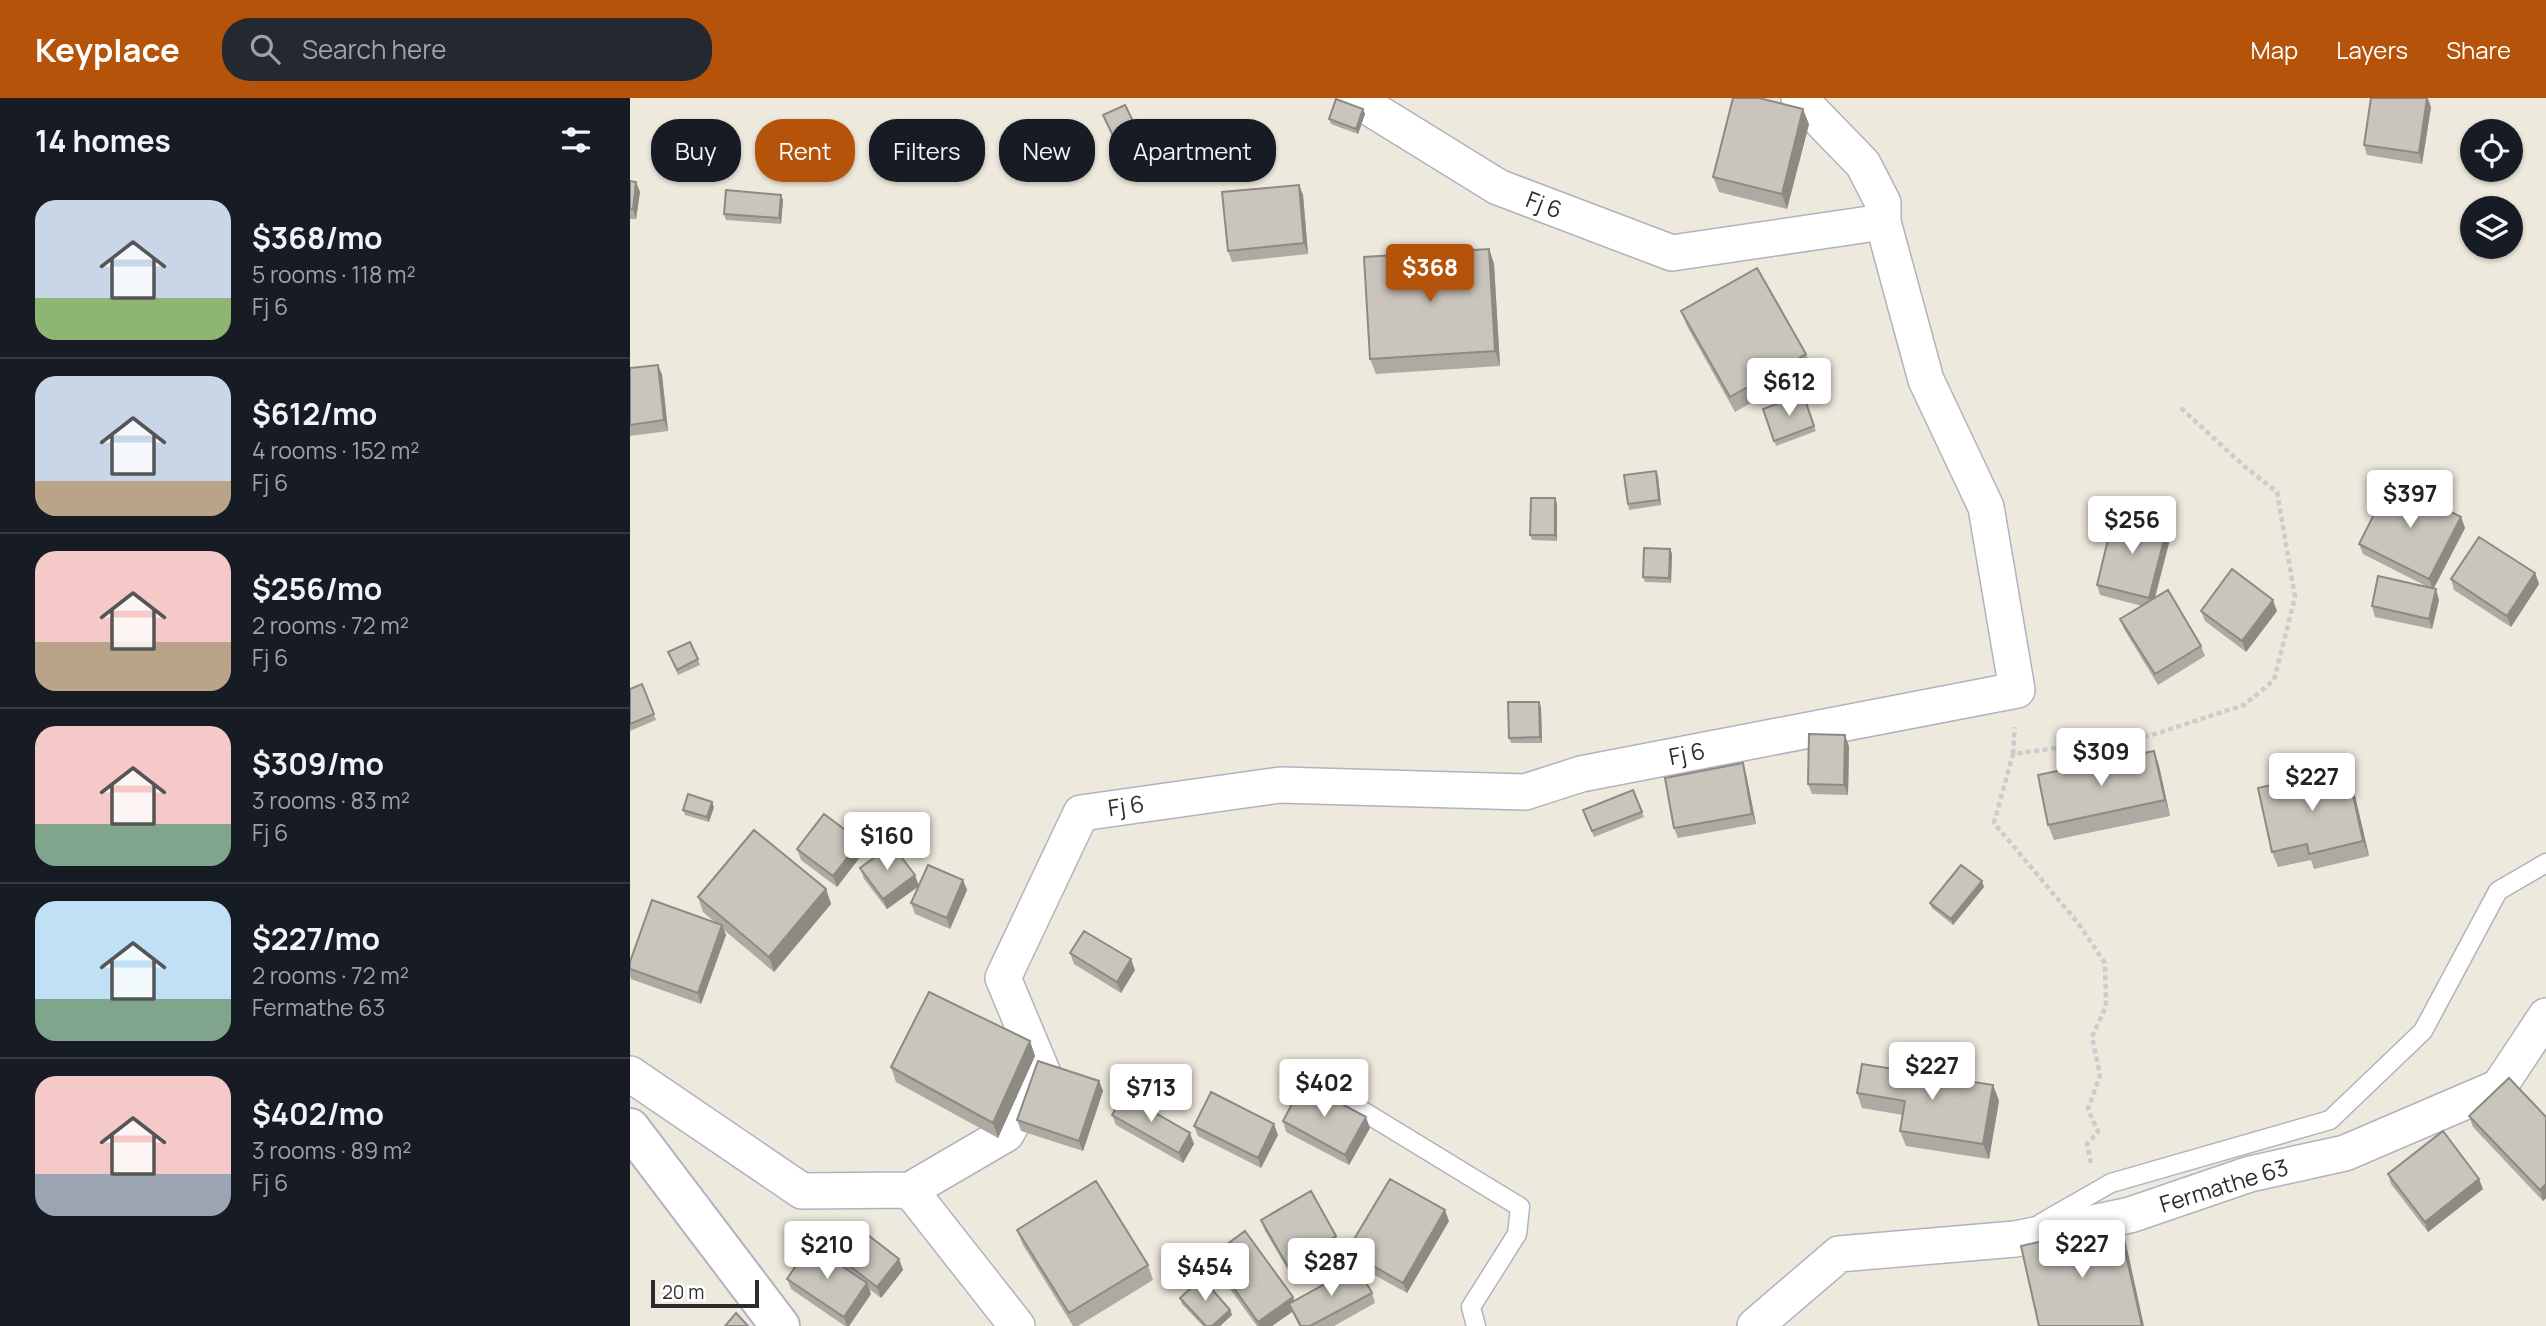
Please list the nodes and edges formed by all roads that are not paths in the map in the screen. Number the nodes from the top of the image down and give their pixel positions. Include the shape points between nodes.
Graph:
1 (1354, 98) edge
2 (1799, 98) edge
3 (1883, 222) junction
4 (2546, 863) edge
5 (2546, 1016) edge
6 (630, 1074) edge
7 (1329, 1091) dead end
8 (630, 1128) edge
9 (909, 1190) junction
10 (2015, 1239) junction
11 (780, 1326) edge
12 (1017, 1326) edge
13 (1476, 1326) edge
14 (1755, 1326) edge

1 - 3 street, Fj 6 via 1498,187 1672,253
2 - 3 street via 1863,164 1883,202
3 - 9 street, Fj 6 via 1926,380 1986,507 2017,690 1581,774 1525,792 1280,785 1081,813 1003,978 1042,1071 1006,1134
4 - 10 lane via 2498,891 2423,1031 2330,1120 2111,1183
5 - 10 street, Fermathe 63 via 2499,1087 2345,1153 2250,1174 2130,1215
6 - 9 street, Fj 6 via 802,1191
7 - 13 lane via 1520,1207 1517,1234 1471,1307
8 - 11 main road
9 - 12 street
10 - 14 street, Fermathe 63 via 1839,1254

